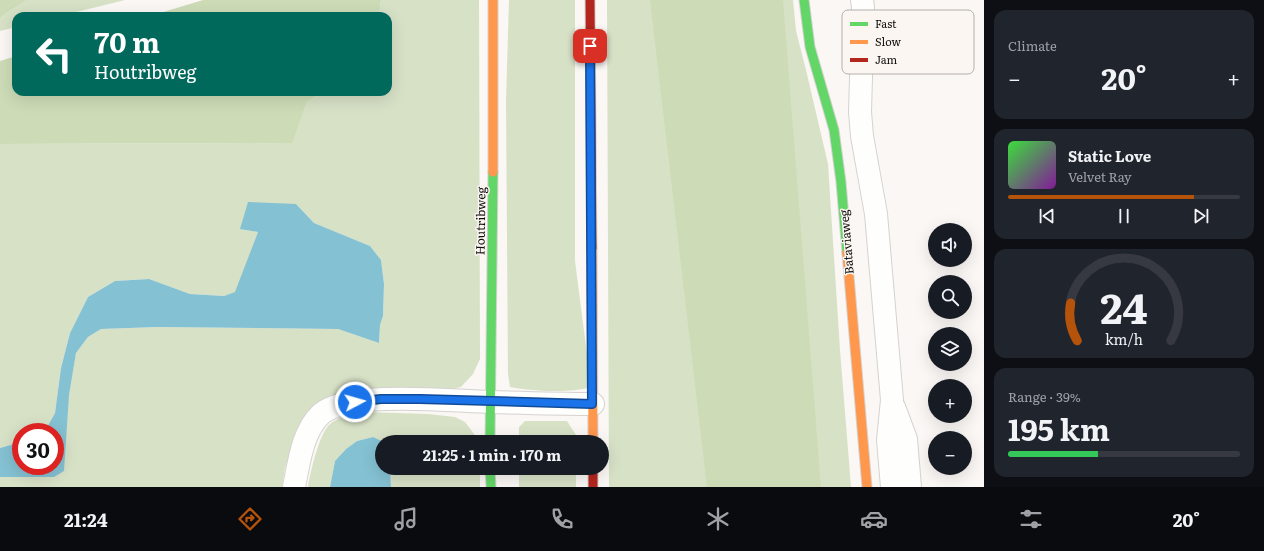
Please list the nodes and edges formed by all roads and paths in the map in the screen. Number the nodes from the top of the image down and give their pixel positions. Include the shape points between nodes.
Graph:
1 (493, 0) edge
2 (590, 0) edge
3 (804, 0) edge
4 (862, 0) edge
5 (863, 10) edge
6 (861, 74) edge
7 (892, 400) junction
8 (490, 402) junction
9 (592, 404) junction
10 (490, 435) edge
11 (592, 435) edge
12 (490, 475) edge
13 (592, 475) edge
14 (294, 487) edge
15 (490, 487) edge
16 (593, 487) edge
17 (867, 487) edge
18 (892, 487) edge
19 (910, 487) edge

1 - 8 main road, Houtribweg
2 - 9 main road
3 - 17 main road, Bataviaweg via 810,48 834,130 840,174
4 - 5 street
6 - 7 street via 861,128 876,214
7 - 18 street via 888,440
7 - 19 street via 906,439
8 - 9 street
8 - 10 main road, Houtribweg
8 - 14 street via 381,399 336,405 321,414 311,427 303,446
9 - 11 main road
12 - 15 main road
13 - 16 main road

